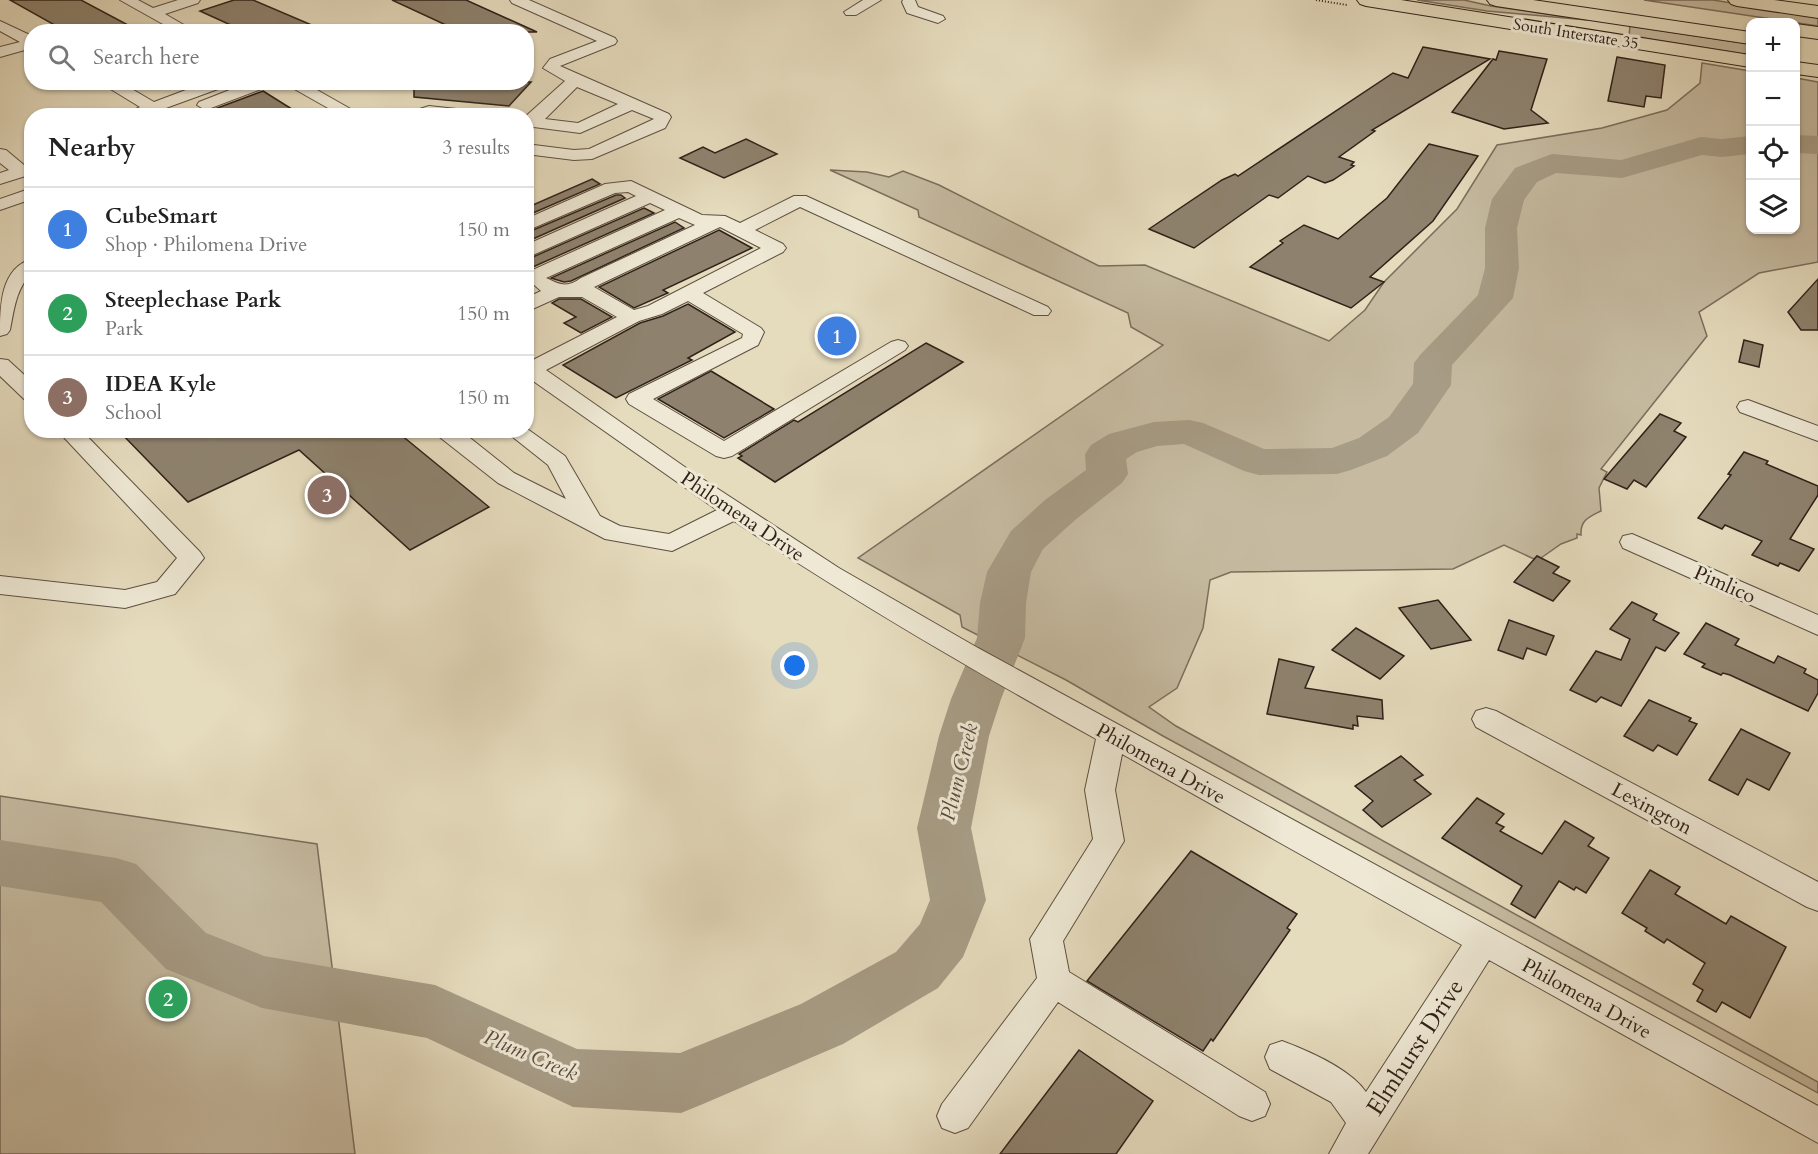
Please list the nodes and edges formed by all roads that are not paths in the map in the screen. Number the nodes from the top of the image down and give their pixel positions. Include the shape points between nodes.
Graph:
1 (127, 0) edge
2 (193, 0) edge
3 (517, 0) edge
4 (874, 0) edge
5 (1366, 0) edge
6 (1496, 0) edge
7 (1595, 0) edge
8 (1737, 0) edge
9 (905, 1) edge
10 (851, 12) dead end
11 (1818, 12) edge
12 (152, 13) junction
13 (938, 19) dead end
14 (1746, 22) edge
15 (174, 24) edge
16 (0, 25) edge
17 (1800, 31) edge
18 (1818, 33) edge
19 (1746, 37) edge
20 (24, 38) edge
21 (24, 44) edge
22 (1800, 45) edge
23 (1818, 48) edge
24 (0, 52) edge
25 (1746, 60) edge
26 (1800, 69) edge
27 (1818, 72) edge
28 (575, 80) junction
29 (122, 90) edge
30 (200, 90) edge
31 (245, 90) edge
32 (305, 90) edge
33 (632, 104) junction
34 (153, 107) joint
35 (198, 108) edge
36 (340, 108) edge
37 (534, 117) edge
38 (534, 122) edge
39 (534, 150) edge
40 (24, 152) edge
41 (2, 158) edge
42 (24, 168) edge
43 (24, 170) edge
44 (0, 179) edge
45 (24, 196) edge
46 (651, 196) junction
47 (0, 205) edge
48 (679, 211) junction
49 (716, 222) junction
50 (534, 223) edge
51 (740, 230) junction
52 (534, 248) edge
53 (16, 271) edge
54 (534, 273) edge
55 (534, 277) edge
56 (565, 291) junction
57 (687, 293) junction
58 (534, 303) edge
59 (1041, 311) dead end
60 (632, 317) junction
61 (0, 330) edge
62 (898, 346) dead end
63 (0, 365) edge
64 (534, 365) edge
65 (534, 370) edge
66 (24, 387) edge
67 (1748, 407) dead end
68 (1818, 434) edge
69 (76, 438) edge
70 (455, 438) edge
71 (526, 438) edge
72 (735, 511) junction
73 (590, 520) junction
74 (1632, 542) dead end
75 (0, 585) edge
76 (1818, 626) edge
77 (1486, 719) dead end
78 (1111, 735) junction
79 (1818, 897) edge
80 (1483, 940) junction
81 (1054, 981) junction
82 (1282, 1057) dead end
83 (1252, 1104) dead end
84 (955, 1116) dead end
85 (1367, 1123) junction
86 (1818, 1125) edge
87 (1347, 1154) edge

1 - 12 street
2 - 12 street
3 - 28 street via 610,41 555,62 551,68
4 - 10 street
5 - 25 main road, South Interstate 35
6 - 19 main road
7 - 14 main road
8 - 11 main road
9 - 13 street via 912,10
12 - 15 street
16 - 20 street
17 - 18 main road
21 - 24 street
22 - 23 main road
26 - 27 main road
28 - 33 street
28 - 37 street
29 - 34 street
30 - 34 street
31 - 35 street
32 - 36 street
33 - 38 street via 580,128
33 - 39 street via 663,117 659,124 592,154
40 - 41 street
41 - 42 street
43 - 44 street
45 - 47 street
46 - 48 street
46 - 50 street via 631,186 621,186
46 - 52 street
48 - 49 street via 698,220
48 - 54 street
49 - 51 street
49 - 56 street
51 - 57 street via 776,248
51 - 59 street via 800,200
53 - 61 street
55 - 56 street
56 - 58 street
56 - 60 street via 586,291
57 - 60 street
57 - 62 street via 754,332 751,341 637,399 724,451
60 - 64 street
63 - 66 street
65 - 72 street, Philomena Drive
67 - 68 street
69 - 75 street via 191,558 166,588 125,599
70 - 73 street via 506,478
71 - 73 street via 557,461
72 - 73 street via 672,543 614,533
72 - 78 street, Philomena Drive via 830,574
74 - 76 street, Pimlico
77 - 79 street, Lexington
78 - 80 street, Philomena Drive
78 - 81 street via 1100,790 1109,841 1047,939
80 - 85 street, Elmhurst Drive
80 - 86 street, Philomena Drive
81 - 83 street
81 - 84 street
82 - 85 street via 1344,1090
85 - 87 street, Elmhurst Drive

